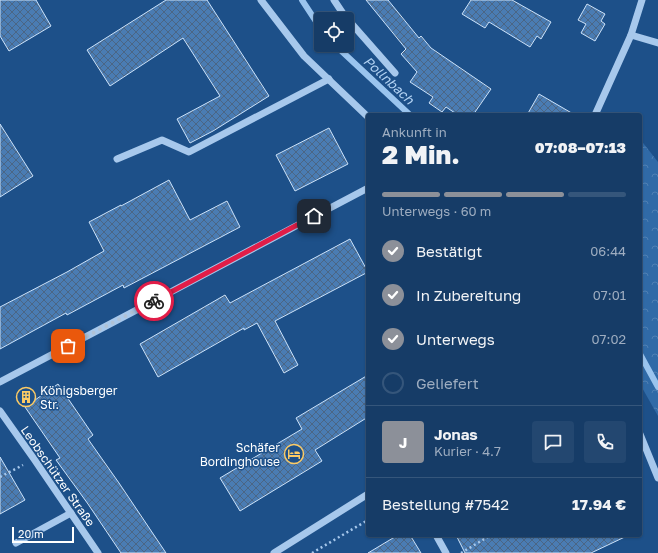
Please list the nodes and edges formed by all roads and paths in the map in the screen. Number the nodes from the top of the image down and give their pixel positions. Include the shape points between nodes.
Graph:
1 (261, 0) edge
2 (334, 0) edge
3 (642, 0) edge
4 (631, 36) junction
5 (658, 43) edge
6 (395, 73) dead end
7 (329, 79) junction
8 (596, 113) edge
9 (366, 115) edge
10 (117, 159) dead end
11 (366, 189) edge
12 (0, 382) edge
13 (0, 411) edge
14 (642, 439) edge
15 (34, 459) junction
16 (0, 477) edge
17 (658, 478) edge
18 (366, 495) edge
19 (71, 513) junction
20 (366, 521) edge
21 (437, 537) edge
22 (488, 537) edge
23 (16, 543) dead end
24 (98, 553) edge
25 (274, 553) edge
26 (312, 553) edge
27 (446, 553) edge
28 (460, 553) edge

1 - 7 street via 304,56
2 - 6 street
3 - 4 street
4 - 5 street
4 - 8 street
7 - 9 street
7 - 10 street via 189,152 162,140
11 - 12 street
13 - 15 street, Leobschützer Straße
14 - 17 street
15 - 16 path
15 - 19 street, Leobschützer Straße
18 - 25 street
19 - 23 street
19 - 24 street, Leobschützer Straße
20 - 26 path
21 - 27 street
22 - 28 path

